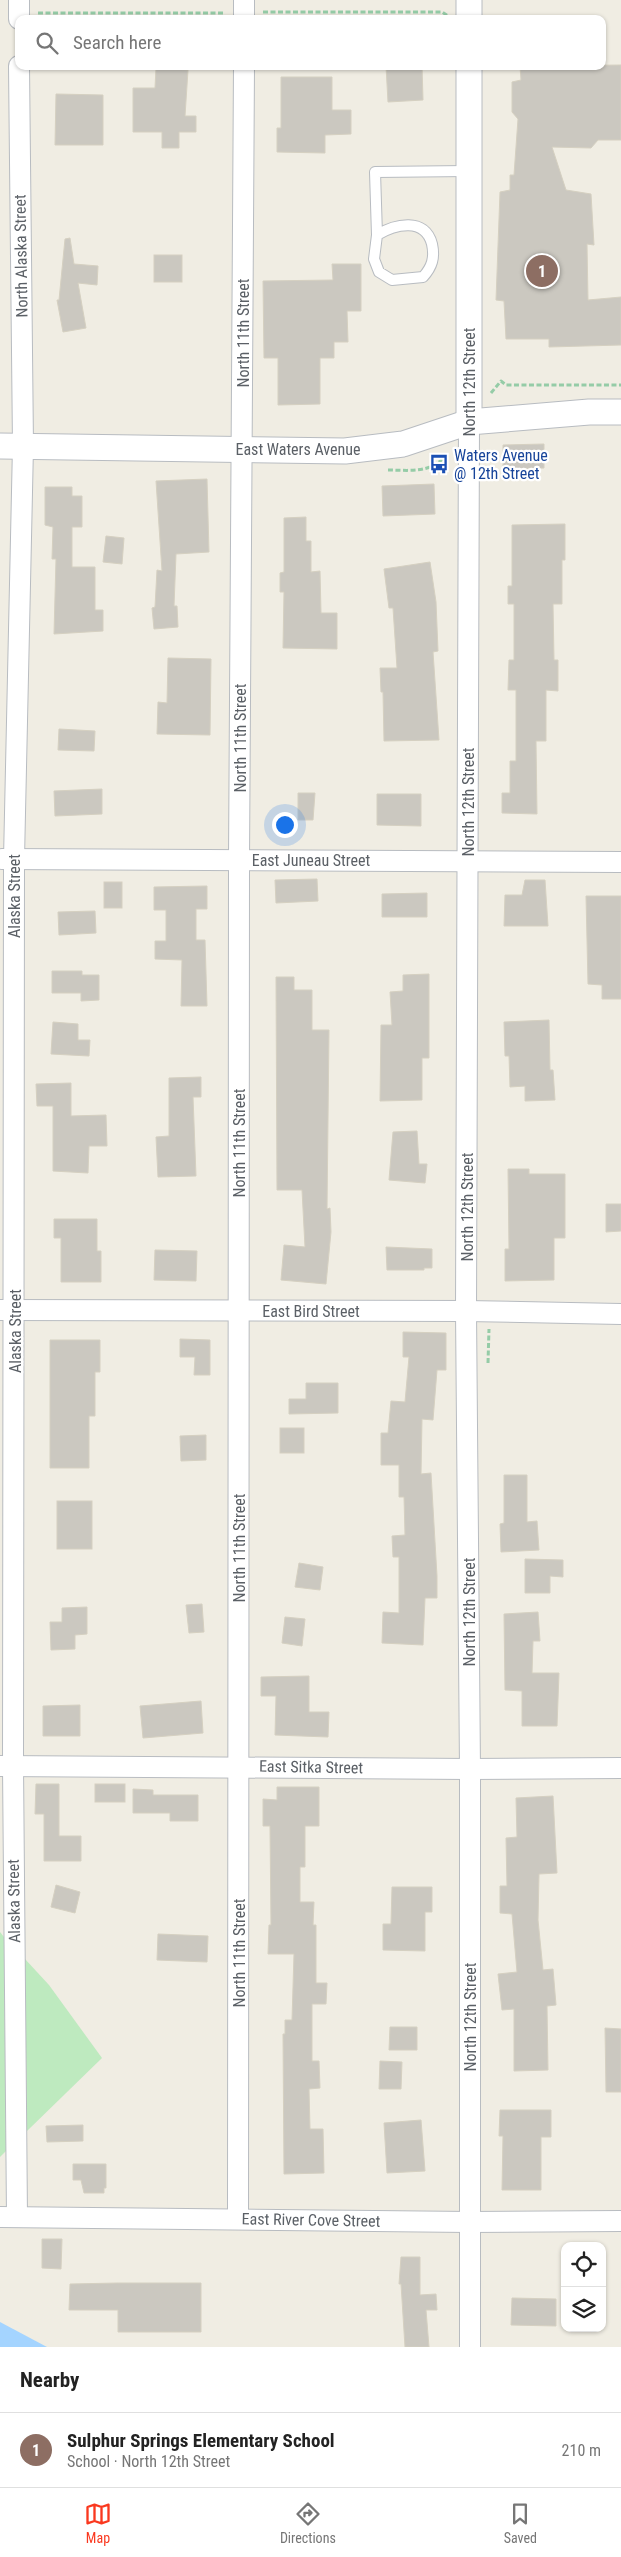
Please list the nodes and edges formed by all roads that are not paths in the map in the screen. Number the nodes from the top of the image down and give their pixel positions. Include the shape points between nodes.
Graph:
1 (469, 0) edge
2 (461, 15) edge
3 (19, 70) edge
4 (244, 70) edge
5 (469, 70) edge
6 (468, 171) junction
7 (377, 235) junction
8 (621, 412) edge
9 (469, 422) junction
10 (11, 446) edge
11 (243, 449) junction
12 (7, 859) edge
13 (240, 860) junction
14 (468, 861) junction
15 (621, 862) edge
16 (8, 1310) edge
17 (239, 1311) junction
18 (466, 1311) junction
19 (621, 1314) edge
20 (6, 1766) edge
21 (239, 1766) junction
22 (621, 1768) edge
23 (470, 1770) junction
24 (9, 2217) edge
25 (238, 2219) junction
26 (621, 2221) edge
27 (469, 2222) junction
28 (470, 2347) edge

1 - 2 street
3 - 10 street, North Alaska Street
4 - 11 street, North 11th Street
5 - 6 street, North 12th Street
6 - 7 lane via 375,172
6 - 9 street, North 12th Street
7 - 7 lane via 374,259 379,272 392,280 423,277 431,267 434,252 430,236 420,227 391,227
8 - 9 street, East Waters Avenue
9 - 11 street, East Waters Avenue via 404,444 345,451
9 - 14 street, North 12th Street
10 - 11 street, East Waters Avenue
10 - 12 street, Alaska Street
11 - 13 street, North 11th Street
12 - 13 street, East Juneau Street
12 - 16 street, Alaska Street
13 - 14 street, East Juneau Street
13 - 17 street, North 11th Street
14 - 15 street, East Juneau Street
14 - 18 street, North 12th Street
16 - 17 street, East Bird Street
16 - 20 street, Alaska Street
17 - 18 street, East Bird Street
17 - 21 street, North 11th Street
18 - 19 street, East Bird Street
18 - 23 street, North 12th Street
20 - 21 street, East Sitka Street
20 - 24 street, Alaska Street
21 - 23 street, East Sitka Street
21 - 25 street, North 11th Street
22 - 23 street, East Sitka Street
23 - 27 street, North 12th Street
24 - 25 street, East River Cove Street
25 - 27 street, East River Cove Street
26 - 27 street, East River Cove Street
27 - 28 street, North 12th Street

